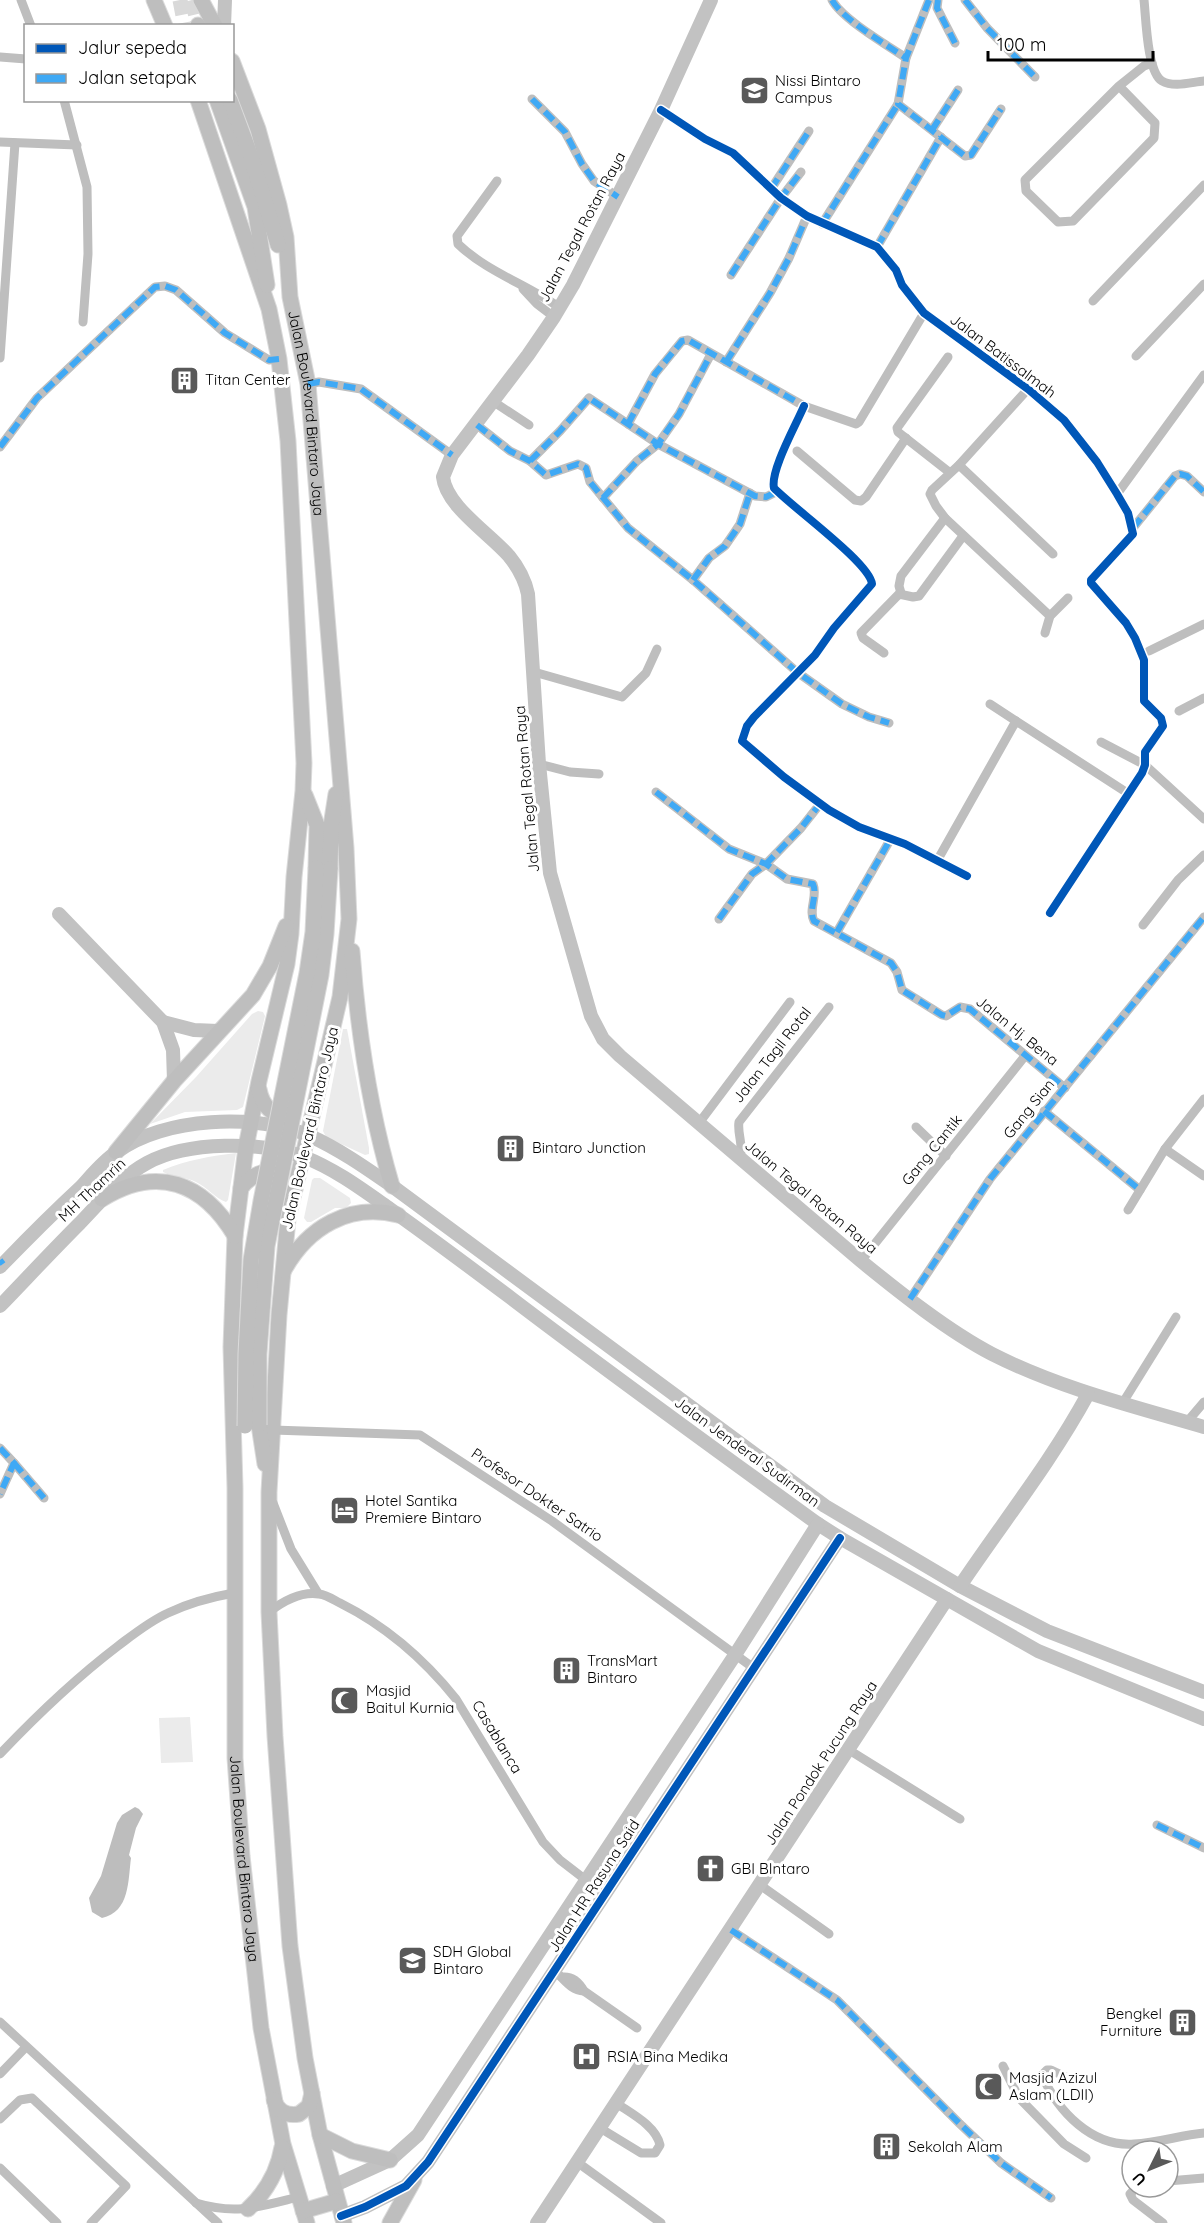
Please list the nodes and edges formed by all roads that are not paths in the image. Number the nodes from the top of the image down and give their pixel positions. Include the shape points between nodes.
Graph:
1 (21, 0) edge
2 (145, 0) edge
3 (154, 0) edge
4 (201, 0) edge
5 (225, 0) edge
6 (711, 0) edge
7 (832, 0) edge
8 (929, 0) edge
9 (938, 0) edge
10 (965, 0) edge
11 (1144, 0) edge
12 (164, 21) edge
13 (31, 24) edge
14 (214, 24) edge
15 (224, 24) edge
16 (955, 43) dead end
17 (0, 57) edge
18 (906, 58) junction
19 (24, 59) edge
20 (1152, 63) junction
21 (234, 66) edge
22 (1035, 77) dead end
23 (1204, 81) edge
24 (1119, 86) junction
25 (958, 90) dead end
26 (532, 99) dead end
27 (65, 102) edge
28 (199, 102) edge
29 (218, 102) edge
30 (231, 102) edge
31 (898, 104) junction
32 (1001, 109) dead end
33 (661, 110) junction
34 (932, 130) junction
35 (809, 131) dead end
36 (941, 137) junction
37 (0, 142) edge
38 (15, 144) junction
39 (77, 145) junction
40 (801, 172) dead end
41 (497, 181) dead end
42 (1204, 185) edge
43 (771, 189) junction
44 (618, 197) junction
45 (781, 198) junction
46 (807, 216) junction
47 (822, 224) junction
48 (877, 247) junction
49 (731, 275) dead end
50 (1204, 284) edge
51 (290, 297) junction
52 (1093, 301) dead end
53 (269, 309) junction
54 (557, 312) junction
55 (924, 313) junction
56 (83, 322) dead end
57 (711, 354) junction
58 (1136, 356) dead end
59 (948, 357) dead end
60 (0, 358) edge
61 (279, 359) junction
62 (726, 362) junction
63 (1204, 375) edge
64 (308, 384) junction
65 (1028, 389) junction
66 (494, 402) junction
67 (804, 406) junction
68 (477, 424) junction
69 (628, 424) junction
70 (530, 425) dead end
71 (906, 438) junction
72 (658, 444) junction
73 (0, 447) edge
74 (797, 451) dead end
75 (452, 455) junction
76 (530, 461) junction
77 (959, 465) junction
78 (949, 472) junction
79 (778, 491) junction
80 (1204, 492) edge
81 (750, 493) junction
82 (1117, 494) junction
83 (603, 498) junction
84 (945, 518) junction
85 (1133, 528) junction
86 (963, 536) junction
87 (1053, 554) dead end
88 (693, 580) junction
89 (901, 593) junction
90 (1068, 598) dead end
91 (1050, 616) junction
92 (1204, 624) edge
93 (1045, 633) dead end
94 (657, 649) dead end
95 (1149, 651) dead end
96 (884, 653) dead end
97 (534, 672) junction
98 (797, 672) junction
99 (1204, 698) edge
100 (990, 704) dead end
101 (1179, 711) dead end
102 (1016, 721) junction
103 (890, 723) dead end
104 (1101, 742) dead end
105 (539, 764) junction
106 (1145, 765) junction
107 (339, 771) junction
108 (599, 774) dead end
109 (303, 791) junction
110 (656, 792) dead end
111 (1129, 794) junction
112 (820, 804) junction
113 (1204, 819) edge
114 (890, 840) junction
115 (1204, 855) edge
116 (937, 861) junction
117 (766, 864) junction
118 (323, 868) junction
119 (967, 876) dead end
120 (291, 911) junction
121 (1050, 913) dead end
122 (59, 914) dead end
123 (1204, 916) edge
124 (349, 919) junction
125 (718, 919) dead end
126 (1143, 926) dead end
127 (837, 932) junction
128 (790, 1002) dead end
129 (830, 1007) dead end
130 (163, 1022) junction
131 (218, 1032) junction
132 (1025, 1056) junction
133 (174, 1081) junction
134 (259, 1081) junction
135 (1065, 1088) junction
136 (317, 1098) junction
137 (1204, 1099) edge
138 (1044, 1111) junction
139 (251, 1124) junction
140 (699, 1124) junction
141 (916, 1127) dead end
142 (308, 1136) junction
143 (246, 1147) junction
144 (1165, 1149) junction
145 (116, 1152) junction
146 (946, 1156) junction
147 (303, 1157) junction
148 (740, 1158) junction
149 (1204, 1176) edge
150 (392, 1186) junction
151 (241, 1188) junction
152 (1140, 1190) junction
153 (294, 1193) junction
154 (102, 1199) junction
155 (1128, 1210) dead end
156 (398, 1215) junction
157 (235, 1236) junction
158 (861, 1261) junction
159 (1, 1264) edge
160 (282, 1273) junction
161 (910, 1299) junction
162 (0, 1306) edge
163 (1176, 1317) dead end
164 (1088, 1394) junction
165 (1204, 1402) edge
166 (1122, 1404) junction
167 (1187, 1422) junction
168 (259, 1427) junction
169 (1204, 1427) edge
170 (721, 1430) junction
171 (739, 1442) junction
172 (710, 1445) junction
173 (0, 1448) edge
174 (726, 1457) junction
175 (14, 1464) junction
176 (235, 1488) junction
177 (269, 1490) junction
178 (0, 1494) edge
179 (44, 1498) dead end
180 (818, 1524) junction
181 (840, 1538) junction
182 (974, 1564) junction
183 (932, 1570) junction
184 (960, 1586) junction
185 (926, 1587) junction
186 (234, 1593) junction
187 (318, 1593) junction
188 (947, 1599) junction
189 (269, 1612) junction
190 (934, 1621) junction
191 (735, 1655) junction
192 (755, 1669) junction
193 (1204, 1692) edge
194 (1204, 1719) edge
195 (849, 1750) junction
196 (0, 1754) edge
197 (960, 1819) dead end
198 (1157, 1825) dead end
199 (1204, 1848) edge
200 (586, 1881) junction
201 (760, 1885) junction
202 (604, 1894) junction
203 (731, 1930) junction
204 (829, 1934) dead end
205 (558, 1975) junction
206 (4, 2026) edge
207 (637, 2028) dead end
208 (0, 2037) edge
209 (477, 2046) junction
210 (26, 2047) junction
211 (496, 2059) junction
212 (1003, 2066) dead end
213 (0, 2074) edge
214 (1065, 2077) dead end
215 (312, 2093) junction
216 (274, 2100) junction
217 (616, 2103) junction
218 (2, 2112) edge
219 (600, 2128) junction
220 (1204, 2133) edge
221 (320, 2135) junction
222 (283, 2144) junction
223 (1086, 2158) dead end
224 (390, 2160) junction
225 (577, 2162) junction
226 (0, 2168) edge
227 (1204, 2178) edge
228 (414, 2180) junction
229 (1180, 2180) edge
230 (1051, 2198) dead end
231 (1133, 2199) edge
232 (194, 2202) junction
233 (339, 2206) edge
234 (248, 2209) junction
235 (303, 2210) edge
236 (57, 2223) edge
237 (91, 2223) edge
238 (218, 2223) edge
239 (390, 2223) edge
240 (537, 2223) edge
241 (661, 2223) edge
242 (1163, 2223) edge

1 - 13 street
2 - 12 main road
3 - 12 main road
4 - 14 main road
5 - 15 main road
6 - 33 main road, Jalan Tegal Rotan Raya
7 - 18 street via 846,16
8 - 18 street
9 - 16 street via 937,8
10 - 22 street
11 - 20 street
17 - 19 street
18 - 31 street
20 - 23 street via 1162,81
20 - 24 street
21 - 51 main road, Jalan Boulevard Bintaro Jaya via 258,129 279,205 286,237
24 - 24 street via 1025,180 1026,191 1058,222 1073,221 1154,138 1155,123
25 - 34 street
26 - 44 street via 565,132 594,181
27 - 39 street
28 - 53 main road, Jalan Boulevard Bintaro Jaya
29 - 53 main road via 255,207
30 - 51 main road via 268,209
31 - 34 street
31 - 47 street
32 - 36 street via 969,157
33 - 43 street, Jalan Batissalmah via 733,153
33 - 44 main road, Jalan Tegal Rotan Raya
34 - 36 street
35 - 43 street
36 - 48 street
37 - 38 street
38 - 39 street
38 - 60 street
39 - 56 street via 87,187
40 - 45 street
41 - 54 street via 456,239 462,248 542,295
42 - 52 street
43 - 45 street, Jalan Batissalmah
44 - 54 main road, Jalan Tegal Rotan Raya
45 - 46 street, Jalan Batissalmah
45 - 49 street
46 - 47 street, Jalan Batissalmah
46 - 62 street via 770,293
47 - 48 street, Jalan Batissalmah
48 - 55 street, Jalan Batissalmah
50 - 58 street
51 - 64 main road, Jalan Boulevard Bintaro Jaya
53 - 61 main road, Jalan Boulevard Bintaro Jaya
54 - 66 main road, Jalan Tegal Rotan Raya
55 - 65 street, Jalan Batissalmah
55 - 67 street via 860,422 851,424
57 - 62 street
57 - 69 street via 688,340 682,341 655,374
57 - 72 street via 680,414
59 - 71 street via 897,428
61 - 73 street via 269,360 225,333 176,290 155,287 38,398
61 - 109 main road, Jalan Boulevard Bintaro Jaya via 295,551
62 - 67 street
63 - 82 street
64 - 75 street via 319,382 361,389
64 - 107 main road, Jalan Boulevard Bintaro Jaya
65 - 77 street
65 - 82 street, Jalan Batissalmah via 1064,420
66 - 68 main road, Jalan Tegal Rotan Raya
66 - 70 street
67 - 79 street via 772,480
68 - 75 main road, Jalan Tegal Rotan Raya
68 - 76 street via 510,451
69 - 72 street
69 - 76 street via 589,398
71 - 74 street via 861,501
71 - 78 street
72 - 81 street
72 - 83 street
75 - 97 main road, Jalan Tegal Rotan Raya via 443,477 450,498 510,557 525,583
76 - 83 street via 546,476 578,464 586,468 590,482
77 - 78 street
77 - 87 street
78 - 84 street via 930,494
79 - 81 street via 761,498
79 - 98 street via 857,561 872,581 815,655
80 - 85 street via 1187,476 1175,476
81 - 88 street via 740,524
82 - 85 street, Jalan Batissalmah
83 - 88 street via 628,528
84 - 86 street
84 - 89 street via 901,576
85 - 106 street via 1131,537 1091,583 1135,638 1144,660 1144,701 1163,722 1145,752
86 - 89 street via 918,596
86 - 91 street
88 - 98 street
89 - 96 street via 861,633
90 - 91 street
91 - 93 street
92 - 95 street
94 - 97 street via 646,673 622,697
97 - 105 main road, Jalan Tegal Rotan Raya
98 - 103 street via 842,704
98 - 112 street via 754,717 742,741
99 - 101 street
100 - 102 street
102 - 111 street
102 - 116 street
104 - 106 street
105 - 108 street
105 - 140 main road, Jalan Tegal Rotan Raya via 557,906 596,1029 620,1056
106 - 111 street
106 - 113 street
107 - 118 main road, Jalan Boulevard Bintaro Jaya
107 - 124 main road, Jalan Boulevard Bintaro Jaya
109 - 118 main road, Jalan Boulevard Bintaro Jaya via 317,825
109 - 120 main road, Jalan Boulevard Bintaro Jaya
110 - 117 street, Jalan Hj. Bena via 729,849
111 - 121 street
112 - 114 street
112 - 117 street
114 - 116 street
114 - 127 street
115 - 126 street via 1178,880
116 - 119 street
117 - 125 street via 752,874
117 - 127 street, Jalan Hj. Bena via 787,879 813,884 812,918
118 - 168 main road, Jalan Boulevard Bintaro Jaya, bridge via 307,974 251,1260 246,1354
120 - 131 main road via 265,976 253,995
120 - 134 main road, Jalan Boulevard Bintaro Jaya via 287,964
122 - 130 main road
123 - 135 street, Gang Sian
124 - 136 main road, Jalan Boulevard Bintaro Jaya via 340,998
124 - 150 main road via 357,1026 373,1115
127 - 132 street, Jalan Hj. Bena via 891,963 903,991 942,1016 960,1006 970,1009
128 - 140 street
129 - 148 street, Jalan Tagil Rotal via 739,1122
130 - 131 main road
130 - 133 main road via 173,1050
131 - 133 main road
132 - 135 street, Jalan Hj. Bena
132 - 146 street, Gang Cantik
133 - 145 main road
134 - 136 main road via 261,1098 278,1116 295,1118 307,1114
134 - 139 main road, Jalan Boulevard Bintaro Jaya
135 - 138 street, Gang Sian
136 - 142 main road, Jalan Boulevard Bintaro Jaya
137 - 144 street
138 - 152 street
138 - 161 street, Gang Sian via 990,1179
139 - 142 main road, MH Thamrin
139 - 143 main road, Jalan Boulevard Bintaro Jaya
139 - 145 main road, MH Thamrin via 212,1122 176,1126 147,1134
140 - 148 main road, Jalan Tegal Rotan Raya
141 - 146 street
142 - 147 main road, Jalan Boulevard Bintaro Jaya
142 - 150 main road, Jalan Jenderal Sudirman
143 - 147 main road, MH Thamrin
143 - 151 main road, Jalan Boulevard Bintaro Jaya
143 - 154 main road, MH Thamrin via 203,1148 147,1162
144 - 149 street
144 - 152 street
145 - 159 main road, MH Thamrin
146 - 158 street, Gang Cantik
147 - 153 main road, Jalan Boulevard Bintaro Jaya
147 - 156 main road, Jalan Jenderal Sudirman via 359,1187
148 - 158 main road, Jalan Tegal Rotan Raya
150 - 170 main road, Jalan Jenderal Sudirman
151 - 153 main road via 260,1172 277,1172 290,1178
151 - 157 main road, Jalan Boulevard Bintaro Jaya
152 - 155 street
153 - 160 main road, Jalan Boulevard Bintaro Jaya
154 - 157 main road via 144,1181 177,1184 210,1202
154 - 162 main road, MH Thamrin
156 - 160 main road via 360,1212 332,1220 308,1237
156 - 172 main road, Jalan Jenderal Sudirman
157 - 176 main road, Jalan Boulevard Bintaro Jaya via 231,1372
158 - 161 main road, Jalan Tegal Rotan Raya
160 - 168 main road, Jalan Boulevard Bintaro Jaya
161 - 164 main road, Jalan Tegal Rotan Raya via 989,1352
163 - 166 street
164 - 166 main road, Jalan Tegal Rotan Raya
164 - 182 main road via 1038,1478
165 - 167 street
166 - 167 main road, Jalan Tegal Rotan Raya
167 - 169 main road, Jalan Tegal Rotan Raya
168 - 176 main road, Jalan Boulevard Bintaro Jaya
168 - 177 main road, Jalan Boulevard Bintaro Jaya
168 - 191 street, Profesor Dokter Satrio via 420,1434 560,1527
170 - 171 main road, Jalan Jenderal Sudirman
170 - 172 main road via 720,1438
171 - 174 main road via 730,1445
171 - 183 main road, Jalan Jenderal Sudirman via 825,1506
172 - 174 main road, Jalan Jenderal Sudirman
173 - 175 street
174 - 180 main road, Jalan Jenderal Sudirman
175 - 178 street
175 - 179 street
176 - 186 main road, Jalan Boulevard Bintaro Jaya
177 - 187 street via 291,1549
177 - 189 main road, Jalan Boulevard Bintaro Jaya
180 - 181 main road, Jalan Jenderal Sudirman
180 - 191 main road, Jalan HR Rasuna Said
181 - 185 main road, Jalan Jenderal Sudirman
181 - 192 main road, Jalan HR Rasuna Said
182 - 183 main road via 954,1571
182 - 184 main road
183 - 184 main road, Jalan Jenderal Sudirman
184 - 193 main road, Jalan Jenderal Sudirman via 1047,1631
185 - 188 main road, Jalan Jenderal Sudirman
185 - 190 main road
186 - 196 street via 209,1597 142,1628 92,1666
186 - 216 main road, Jalan Boulevard Bintaro Jaya via 234,1748 240,1843 261,2028
187 - 189 street via 286,1600
187 - 200 street, Casablanca via 366,1616 439,1677 543,1842
188 - 190 main road, Jalan Pondok Pucung Raya
188 - 194 main road, Jalan Jenderal Sudirman via 1038,1652
189 - 215 main road, Jalan Boulevard Bintaro Jaya via 290,1946
190 - 195 main road, Jalan Pondok Pucung Raya
191 - 192 street, Profesor Dokter Satrio
191 - 200 main road, Jalan HR Rasuna Said
192 - 202 main road, Jalan HR Rasuna Said
195 - 197 street
195 - 201 main road, Jalan Pondok Pucung Raya
198 - 199 street
200 - 202 street, Casablanca
200 - 209 main road, Jalan HR Rasuna Said
201 - 203 main road, Jalan Pondok Pucung Raya
201 - 204 street
202 - 205 main road, Jalan HR Rasuna Said
203 - 217 main road, Jalan Pondok Pucung Raya
203 - 230 street via 837,2000 1001,2163
205 - 207 street
205 - 211 main road, Jalan HR Rasuna Said
206 - 208 street
206 - 210 street
209 - 211 main road
209 - 224 main road, Jalan HR Rasuna Said via 418,2135
210 - 213 street
210 - 232 street
211 - 228 main road, Jalan HR Rasuna Said
212 - 223 street via 1019,2098 1064,2144
214 - 220 street via 1051,2070 1042,2075 1066,2112 1101,2140 1136,2144
215 - 216 main road via 309,2106 299,2114 285,2113
215 - 221 main road, Jalan Boulevard Bintaro Jaya
216 - 222 main road, Jalan Boulevard Bintaro Jaya
217 - 219 main road, Jalan Pondok Pucung Raya
217 - 219 street via 658,2137 660,2145 655,2153 641,2153
218 - 237 street via 20,2100 32,2098 126,2186
219 - 225 main road, Jalan Pondok Pucung Raya
221 - 224 main road via 352,2151
221 - 233 main road, Jalan Boulevard Bintaro Jaya
222 - 234 main road via 272,2179
222 - 235 main road, Jalan Boulevard Bintaro Jaya
224 - 233 main road, Jalan HR Rasuna Said
225 - 240 main road, Jalan Pondok Pucung Raya
225 - 241 street
226 - 236 street
227 - 229 street
228 - 233 main road, Jalan HR Rasuna Said via 394,2193
228 - 239 main road
231 - 242 street
232 - 234 street via 222,2209
232 - 238 street
233 - 235 main road
234 - 235 street

